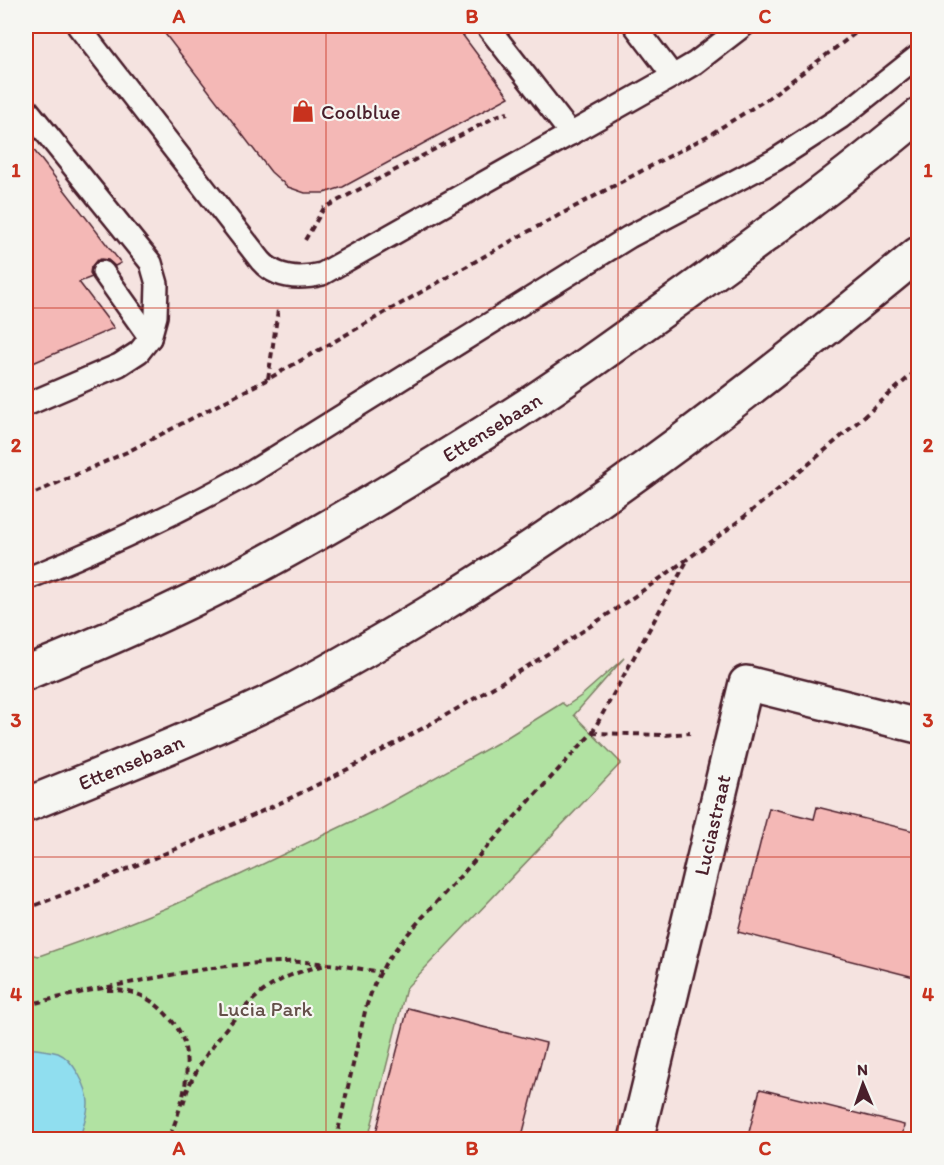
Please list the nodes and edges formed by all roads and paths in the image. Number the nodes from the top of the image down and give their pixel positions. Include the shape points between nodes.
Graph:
1 (78, 26) edge
2 (487, 26) edge
3 (635, 26) edge
4 (743, 26) edge
5 (865, 26) edge
6 (918, 56) edge
7 (674, 76) junction
8 (26, 108) edge
9 (918, 116) edge
10 (571, 134) junction
11 (918, 254) edge
12 (103, 272) dead end
13 (150, 338) junction
14 (918, 369) edge
15 (26, 405) edge
16 (26, 497) edge
17 (688, 560) junction
18 (26, 579) edge
19 (26, 673) edge
20 (736, 719) junction
21 (918, 726) edge
22 (592, 733) junction
23 (26, 805) edge
24 (26, 909) edge
25 (329, 964) junction
26 (381, 972) junction
27 (87, 991) junction
28 (26, 1005) edge
29 (176, 1121) junction
30 (168, 1140) edge
31 (336, 1140) edge
32 (636, 1140) edge

1 - 10 lane via 265,266 284,275 302,278 322,274
2 - 10 lane
3 - 7 lane
4 - 7 lane
5 - 16 path via 767,99 709,135 520,236 268,379 128,452
6 - 18 lane via 840,118 775,160 629,237 250,473 119,539
7 - 10 lane
8 - 13 lane via 151,263 158,299
9 - 19 main road, Ettensebaan via 728,263 509,417 318,533 231,580
11 - 23 main road, Ettensebaan via 692,434 477,584 284,694
12 - 13 lane
13 - 15 lane via 139,352 119,365
14 - 17 path
17 - 22 path
17 - 24 path via 517,674 341,773 199,840
20 - 21 main road, Luciastraat via 746,683
20 - 22 path via 692,733
20 - 32 main road, Luciastraat
22 - 26 path via 400,942
25 - 26 path
25 - 27 path via 224,966
25 - 29 path via 281,980 246,1006 191,1080
26 - 31 path via 366,1007
27 - 28 path
27 - 29 path via 130,991 151,1000 170,1017 183,1038 187,1061
29 - 30 path

